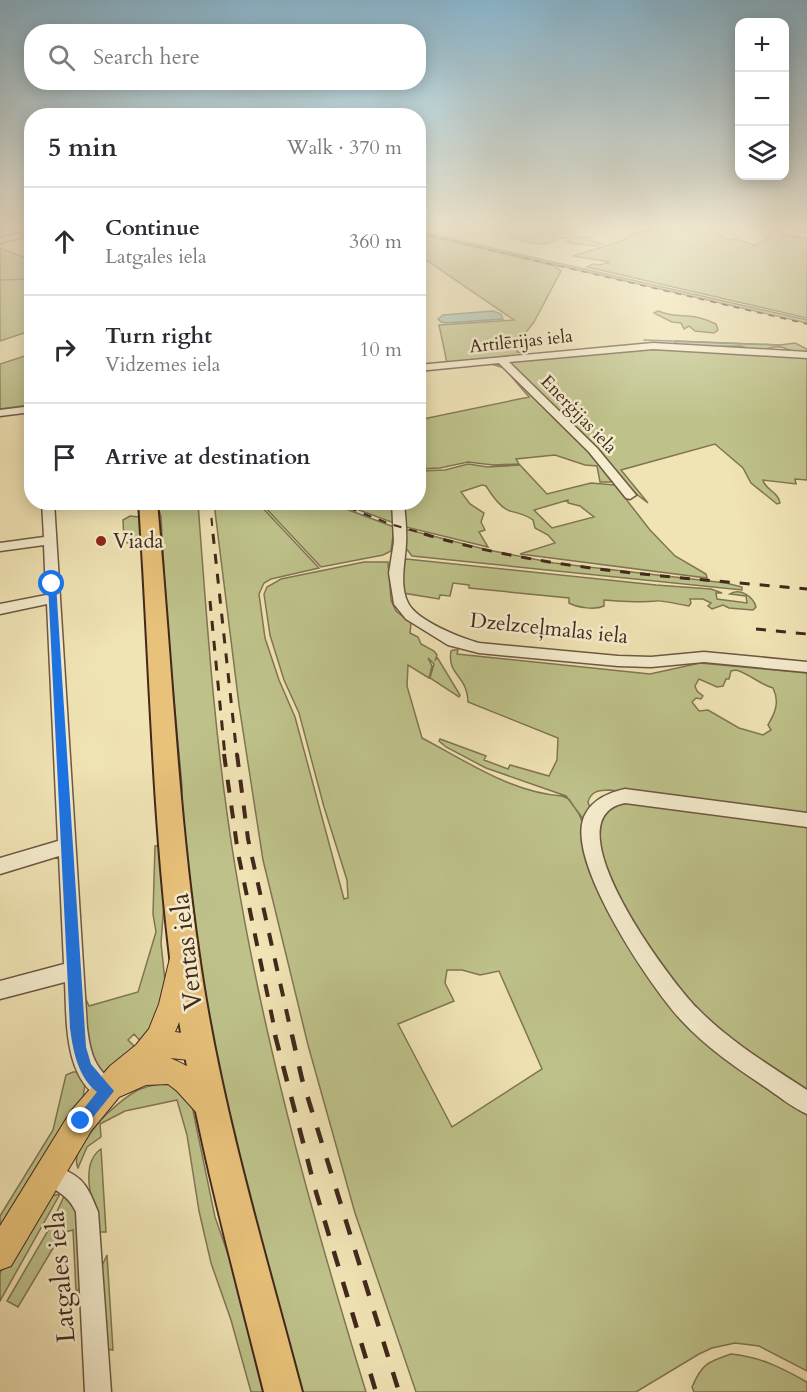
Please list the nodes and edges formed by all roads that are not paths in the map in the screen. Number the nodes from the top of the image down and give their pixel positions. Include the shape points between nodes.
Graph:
1 (807, 355) edge
2 (501, 360) junction
3 (426, 367) edge
4 (24, 410) edge
5 (0, 413) edge
6 (630, 495) dead end
7 (48, 510) edge
8 (149, 510) edge
9 (398, 510) edge
10 (50, 540) junction
11 (0, 547) edge
12 (53, 598) junction
13 (0, 609) edge
14 (807, 667) edge
15 (807, 820) edge
16 (66, 846) junction
17 (0, 866) edge
18 (183, 945) junction
19 (74, 970) junction
20 (0, 990) edge
21 (199, 1048) junction
22 (154, 1061) junction
23 (107, 1091) junction
24 (807, 1103) edge
25 (211, 1108) junction
26 (48, 1174) junction
27 (0, 1254) edge
28 (98, 1392) edge
29 (283, 1392) edge

1 - 2 street, Artilērijas iela via 652,346
2 - 3 street, Artilērijas iela
2 - 6 street, Enerģijas iela via 593,450
4 - 5 street
7 - 10 street
8 - 18 highway, Ventas iela
9 - 14 street, Dzelzceļmalas iela via 396,573 401,604 411,616 453,641 479,648 618,661 704,657
10 - 11 street
10 - 12 street
12 - 13 street
12 - 16 street
15 - 24 street via 625,796 605,803 594,815 590,828 605,882 621,916 668,991 717,1038
16 - 17 street
16 - 19 street
18 - 21 highway, Ventas iela
18 - 22 main road
19 - 20 street
19 - 23 street via 82,1058 96,1083
21 - 22 main road via 177,1063
21 - 25 highway, Ventas iela
22 - 23 main road
22 - 25 main road via 181,1076
23 - 26 main road via 81,1121
25 - 29 highway, Ventas iela
26 - 27 main road
26 - 28 street, Latgales iela via 75,1188 87,1212

